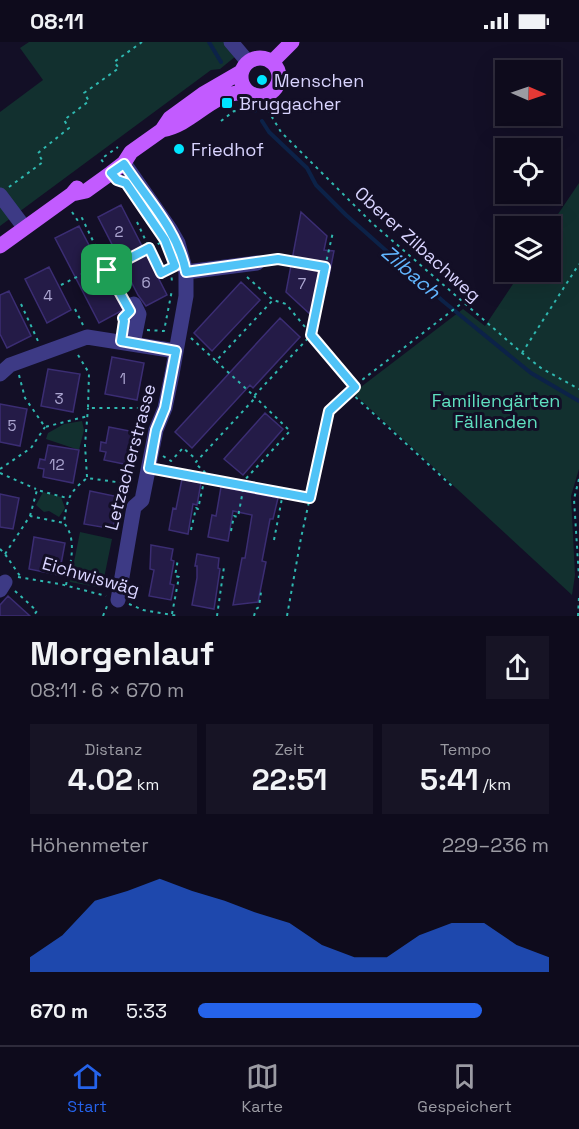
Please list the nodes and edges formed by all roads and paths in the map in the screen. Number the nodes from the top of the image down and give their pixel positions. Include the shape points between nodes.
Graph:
1 (142, 42) edge
2 (231, 42) edge
3 (292, 42) edge
4 (272, 62) junction
5 (244, 67) junction
6 (253, 94) junction
7 (245, 112) dead end
8 (221, 121) dead end
9 (162, 130) junction
10 (128, 158) junction
11 (4, 191) edge
12 (72, 194) junction
13 (72, 212) dead end
14 (137, 222) dead end
15 (24, 227) junction
16 (333, 232) dead end
17 (0, 246) edge
18 (168, 247) dead end
19 (149, 248) junction
20 (104, 263) junction
21 (250, 264) junction
22 (579, 264) edge
23 (325, 267) junction
24 (170, 269) junction
25 (107, 270) junction
26 (182, 274) junction
27 (61, 285) dead end
28 (177, 285) dead end
29 (176, 297) dead end
30 (273, 300) junction
31 (129, 302) joint
32 (462, 303) junction
33 (21, 304) dead end
34 (75, 309) dead end
35 (311, 335) junction
36 (87, 337) junction
37 (134, 337) junction
38 (191, 339) dead end
39 (75, 350) dead end
40 (176, 351) junction
41 (522, 353) junction
42 (32, 356) junction
43 (216, 361) junction
44 (6, 376) edge
45 (355, 387) junction
46 (579, 389) edge
47 (350, 392) junction
48 (255, 397) junction
49 (88, 408) junction
50 (165, 408) junction
51 (88, 416) junction
52 (45, 427) junction
53 (152, 450) junction
54 (202, 455) junction
55 (197, 460) junction
56 (207, 460) dead end
57 (149, 468) junction
58 (0, 469) edge
59 (0, 473) edge
60 (205, 477) junction
61 (211, 477) junction
62 (87, 478) junction
63 (579, 479) edge
64 (134, 484) dead end
65 (242, 485) junction
66 (453, 487) dead end
67 (36, 490) junction
68 (283, 493) junction
69 (67, 498) junction
70 (310, 498) junction
71 (30, 516) junction
72 (64, 523) junction
73 (191, 530) dead end
74 (231, 531) dead end
75 (274, 540) dead end
76 (0, 549) edge
77 (5, 554) junction
78 (178, 559) dead end
79 (224, 567) dead end
80 (21, 578) junction
81 (579, 578) edge
82 (66, 585) junction
83 (2, 586) edge
84 (261, 592) dead end
85 (579, 597) edge
86 (118, 600) junction
87 (172, 615) edge
88 (33, 616) edge
89 (178, 616) edge
90 (216, 616) edge
91 (254, 616) edge
92 (287, 616) edge
93 (578, 616) edge

1 - 11 path via 114,62 118,68 84,93 89,101 64,120 69,128 38,153 43,162
2 - 5 street
3 - 4 main road
4 - 5 main road via 260,58
4 - 6 main road via 279,76 274,91 268,95
5 - 6 main road via 242,85
5 - 9 main road via 186,105
6 - 9 main road via 223,95 176,128
6 - 32 path, Oberer Zilbachweg via 290,140 372,223
7 - 8 path via 234,111
9 - 10 main road
10 - 12 main road via 86,190
10 - 12 main road via 121,154 103,162
10 - 26 street, Letzacherstrasse via 181,250
11 - 15 street
12 - 15 main road
13 - 20 path via 78,221 82,218
14 - 19 path
15 - 17 main road
16 - 23 path
18 - 19 path via 164,241
19 - 24 path via 161,273
19 - 25 path
20 - 25 path
20 - 27 path
21 - 23 path via 278,259
21 - 26 street
21 - 30 path via 247,277
22 - 41 path
23 - 35 path
24 - 26 path via 175,266
24 - 37 path via 172,286 164,331
25 - 31 path
26 - 40 street, Letzacherstrasse via 186,296
28 - 29 path
30 - 35 path via 286,304
30 - 43 path
31 - 37 street via 139,314
32 - 41 path, Oberer Zilbachweg
32 - 45 path
33 - 42 path via 39,339
34 - 36 path
35 - 45 path
35 - 48 path
36 - 37 street
36 - 42 street
37 - 40 street
38 - 43 path
39 - 49 path via 89,373
40 - 50 street, Letzacherstrasse
41 - 46 path, Oberer Zilbachweg
42 - 44 street via 10,365
43 - 48 path
44 - 52 path via 19,372 26,398
45 - 47 path
47 - 66 path
47 - 70 path via 329,411
48 - 54 path
48 - 65 path via 290,431
49 - 50 path
49 - 51 path
50 - 53 street, Letzacherstrasse
51 - 52 path
51 - 62 path
52 - 58 path via 31,448
53 - 55 path via 171,461 183,448
53 - 57 street, Letzacherstrasse
54 - 55 path
54 - 56 path
55 - 61 path via 195,463
57 - 60 path
57 - 86 street, Letzacherstrasse via 142,500 134,507
59 - 67 path
60 - 61 path
60 - 73 path
61 - 65 path
62 - 64 path
62 - 69 path
63 - 81 path via 574,499
65 - 68 path
65 - 74 path via 238,517 234,516
67 - 69 path
67 - 71 path
68 - 70 path
68 - 75 path
69 - 72 path
70 - 92 path
71 - 72 path
71 - 77 path
72 - 82 path via 71,532
76 - 77 path
77 - 80 path
78 - 87 path
79 - 90 path
80 - 82 path, Eichwiswäg
80 - 83 path, Eichwiswäg via 14,577
82 - 86 path, Eichwiswäg
83 - 88 path via 37,611
84 - 91 path
85 - 93 path
86 - 87 path, Eichwiswäg
87 - 89 path, Eichwiswäg

